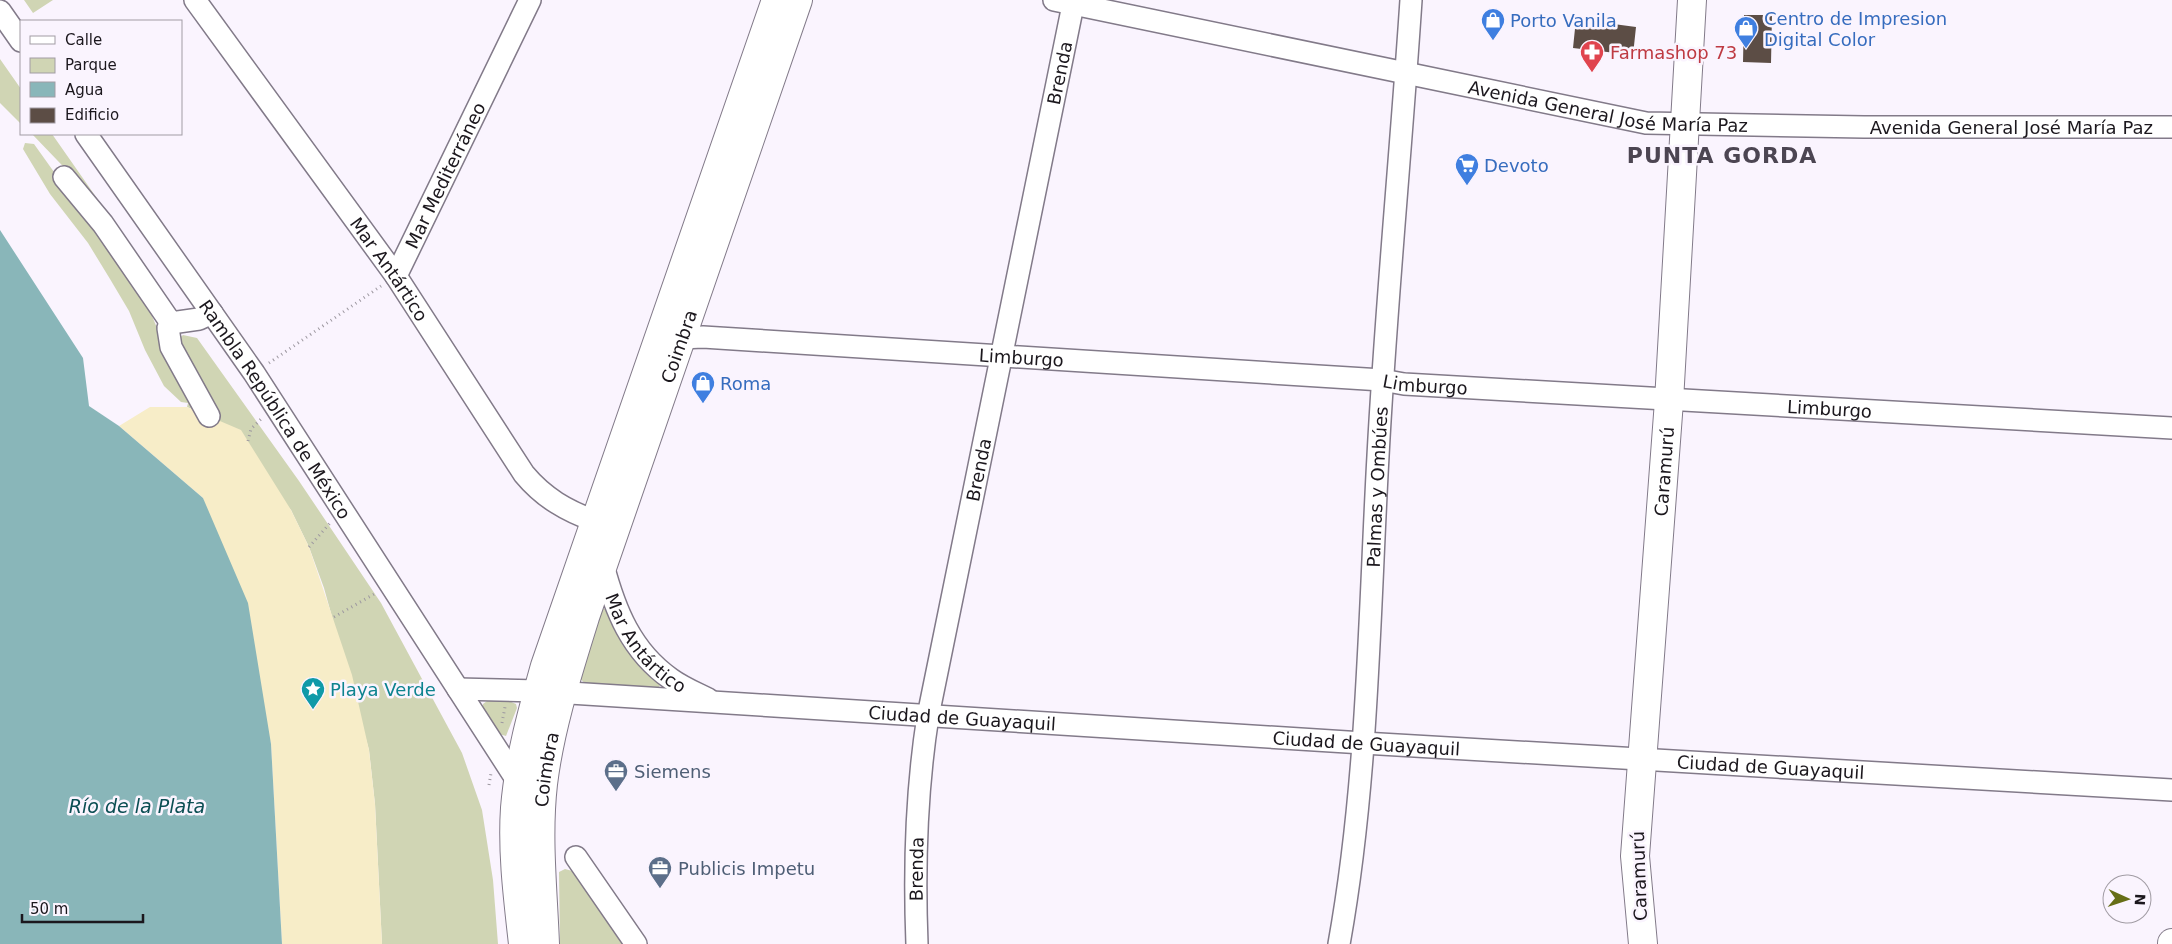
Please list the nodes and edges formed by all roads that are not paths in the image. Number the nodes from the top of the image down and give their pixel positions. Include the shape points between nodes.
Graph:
1 (195, 0) edge
2 (530, 0) edge
3 (776, 0) edge
4 (798, 0) edge
5 (1411, 0) edge
6 (1692, 0) edge
7 (1067, 1) edge
8 (0, 11) edge
9 (20, 41) edge
10 (1406, 75) junction
11 (1684, 123) junction
12 (2172, 128) edge
13 (87, 135) edge
14 (64, 177) dead end
15 (396, 276) junction
16 (212, 313) junction
17 (171, 323) junction
18 (680, 338) junction
19 (1002, 357) junction
20 (1382, 380) junction
21 (1669, 401) junction
22 (209, 416) dead end
23 (2172, 428) edge
24 (595, 521) junction
25 (603, 565) junction
26 (458, 689) junction
27 (550, 692) junction
28 (713, 702) junction
29 (928, 716) junction
30 (1363, 743) junction
31 (1641, 760) junction
32 (518, 782) junction
33 (2172, 790) edge
34 (576, 857) dead end
35 (523, 944) edge
36 (545, 944) edge
37 (636, 944) edge
38 (917, 944) edge
39 (1339, 944) edge
40 (1643, 944) edge

1 - 15 street, Mar Antártico
2 - 15 street, Mar Mediterráneo
3 - 24 main road, Coimbra
4 - 18 main road, Coimbra
5 - 10 street, Palmas y Ombúes
6 - 11 main road, Caramurú
7 - 10 street, Avenida General José María Paz
7 - 19 street, Brenda
8 - 9 street
10 - 11 street, Avenida General José María Paz via 1646,123
10 - 20 street, Palmas y Ombúes
11 - 12 street, Avenida General José María Paz
11 - 21 main road, Caramurú
13 - 16 street, Rambla República de México
14 - 17 street via 103,224
15 - 24 street, Mar Antártico via 524,474 537,490 553,501
16 - 17 street via 199,319
16 - 26 street, Rambla República de México
17 - 22 street via 168,328 170,347
18 - 19 street, Limburgo
18 - 25 main road, Coimbra
19 - 20 street, Limburgo
19 - 29 street, Brenda
20 - 21 street, Limburgo
20 - 30 street, Palmas y Ombúes
21 - 23 street, Limburgo
21 - 31 main road, Caramurú
24 - 27 main road, Coimbra
25 - 27 main road, Coimbra
25 - 28 street, Mar Antártico via 623,624 643,653 671,679
26 - 27 street
26 - 32 street, Rambla República de México
27 - 28 street, Ciudad de Guayaquil
27 - 32 main road, Coimbra via 526,736
27 - 36 main road, Coimbra via 550,742 543,784 540,848
28 - 29 street, Ciudad de Guayaquil
29 - 30 street, Ciudad de Guayaquil
29 - 38 street, Brenda via 916,860
30 - 31 street, Ciudad de Guayaquil
30 - 39 street, Palmas y Ombúes via 1351,872
31 - 33 street, Ciudad de Guayaquil
31 - 40 main road, Caramurú via 1635,856
32 - 35 main road via 514,864
34 - 37 street

